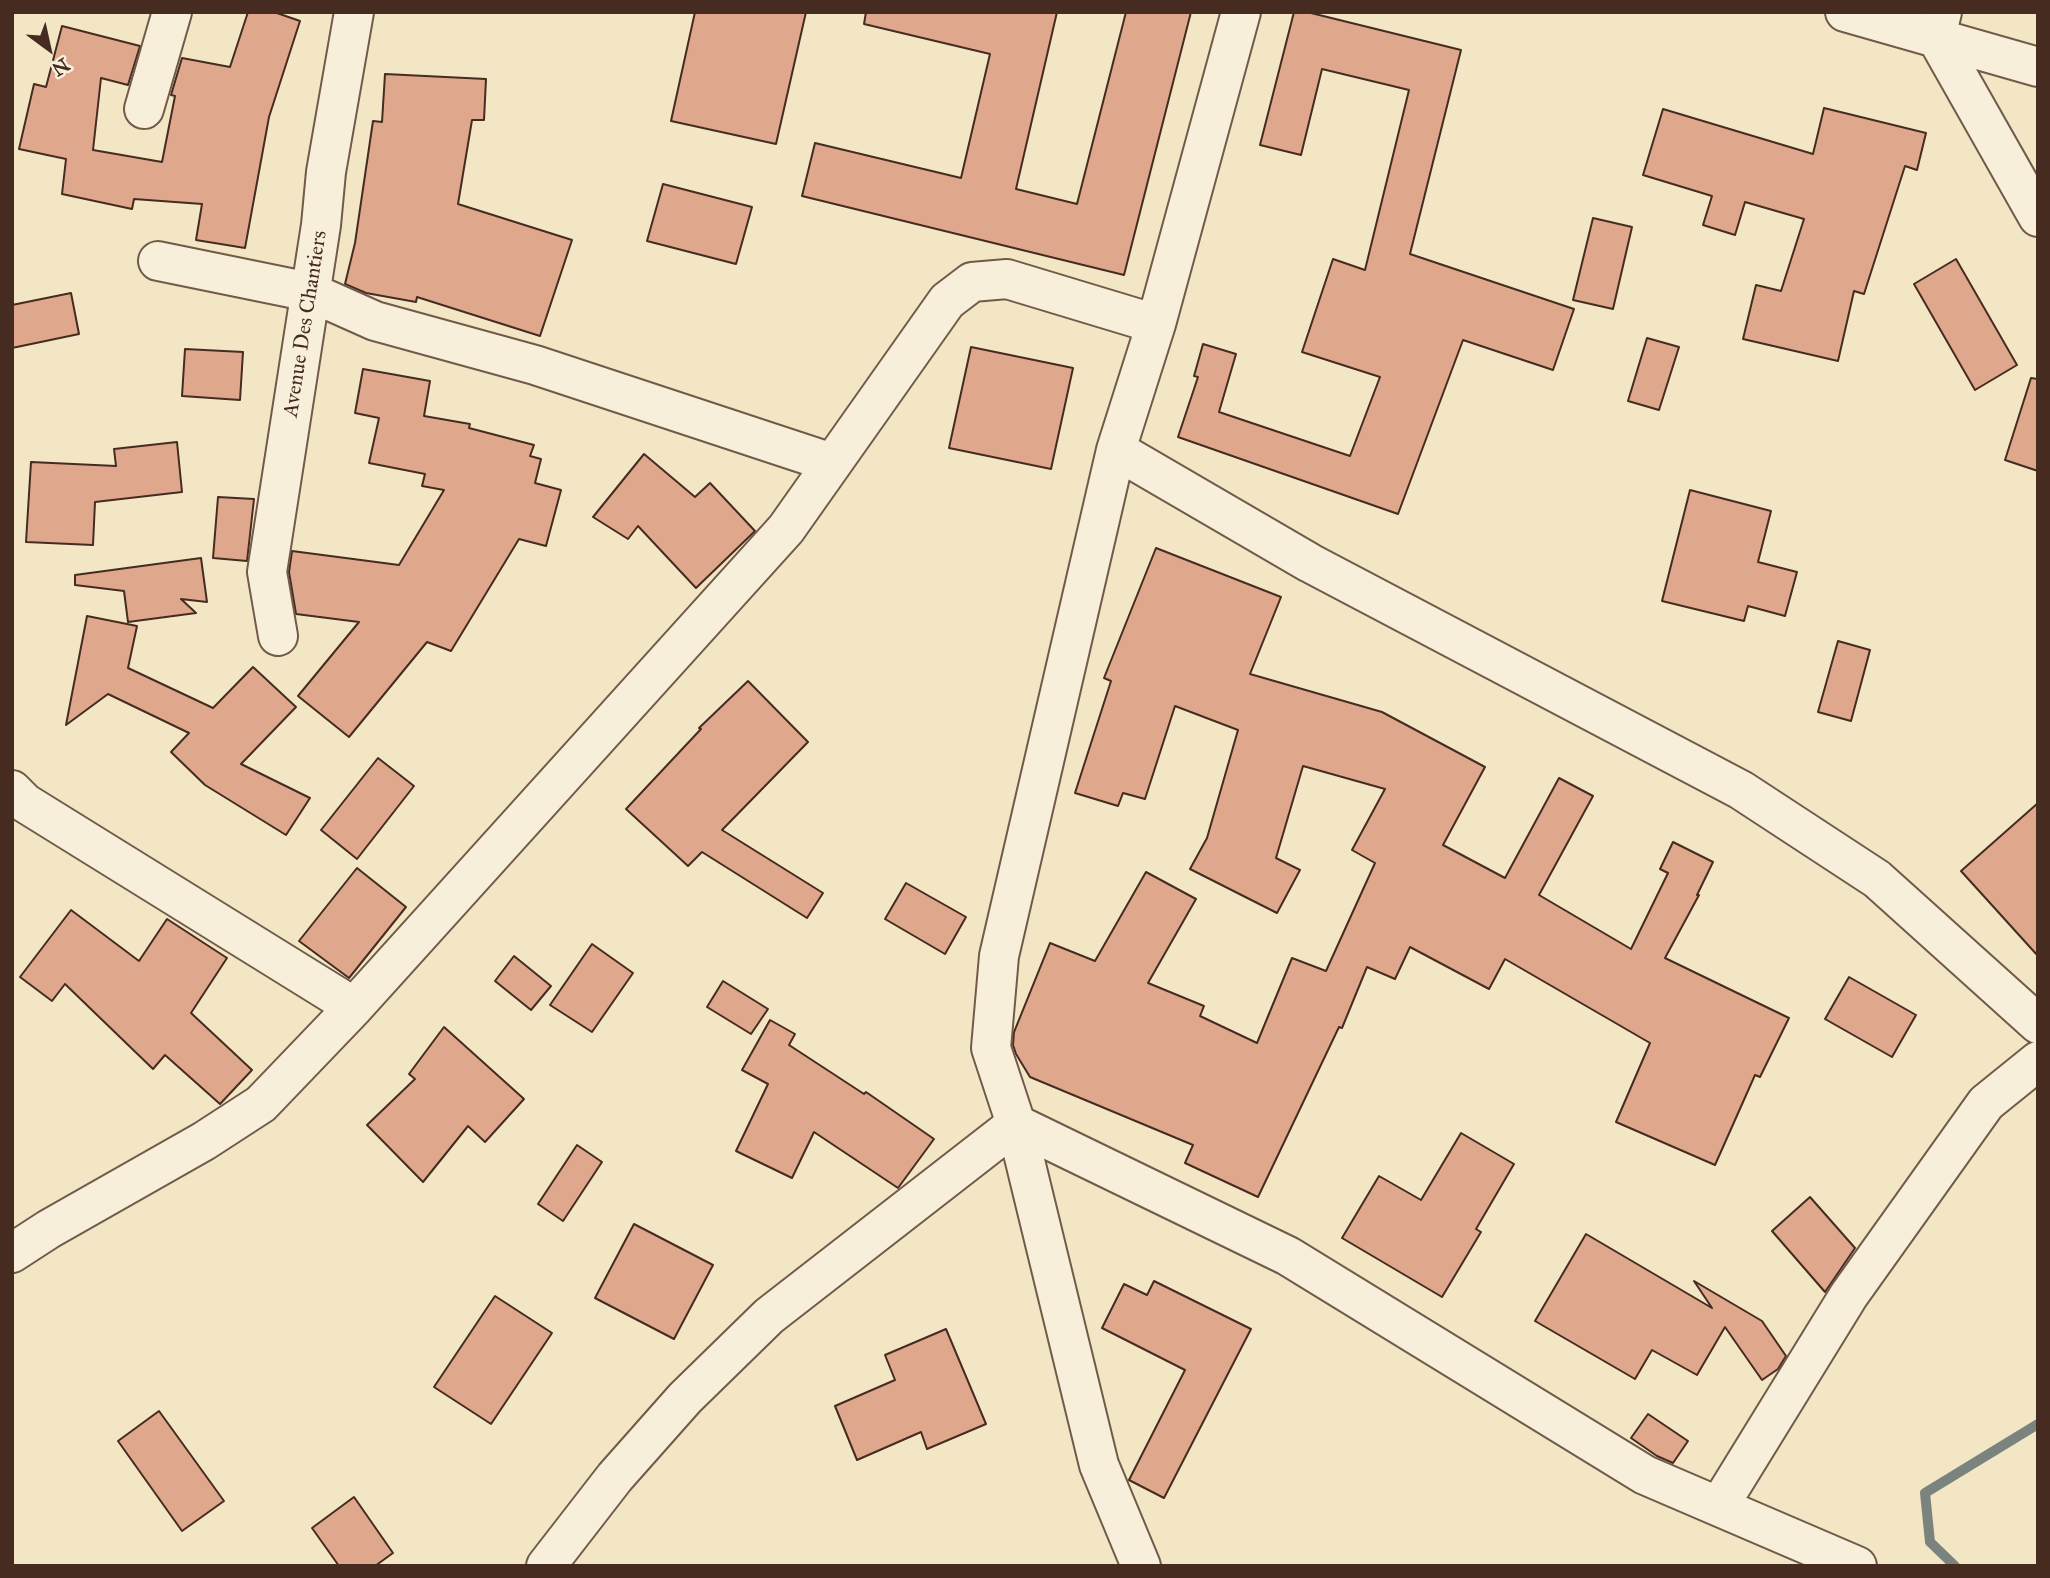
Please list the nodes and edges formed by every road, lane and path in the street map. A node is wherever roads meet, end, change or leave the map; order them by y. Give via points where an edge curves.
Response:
1 (172, 12) edge
2 (354, 12) edge
3 (1241, 12) edge
4 (1845, 12) edge
5 (1939, 24) edge
6 (2038, 66) edge
7 (145, 109) dead end
8 (2038, 217) edge
9 (158, 261) dead end
10 (310, 292) junction
11 (1156, 324) junction
12 (1116, 450) junction
13 (832, 463) junction
14 (278, 636) dead end
15 (12, 790) edge
16 (354, 1007) junction
17 (2038, 1024) edge
18 (2038, 1061) edge
19 (1016, 1124) junction
20 (12, 1253) edge
21 (1719, 1506) junction
22 (546, 1566) edge
23 (1141, 1566) edge
24 (1857, 1566) edge

1 - 7 street
2 - 10 street, Avenue Des Chantiers
3 - 11 street
4 - 5 street
5 - 6 street
5 - 8 street
9 - 10 street
10 - 13 street via 375,321 535,365
10 - 14 street, Avenue Des Chantiers via 267,572
11 - 12 street
11 - 13 street via 1007,279 972,282 947,301
12 - 17 street via 1310,563 1741,790 1877,879
12 - 19 street via 999,956 992,1048
13 - 16 street via 786,529
15 - 16 street via 25,803
16 - 20 street via 261,1104
18 - 21 street via 1986,1103 1969,1125 1849,1295
19 - 21 street via 1288,1256 1645,1475
19 - 22 street via 769,1316 676,1408
19 - 23 street via 1099,1465
21 - 24 street

